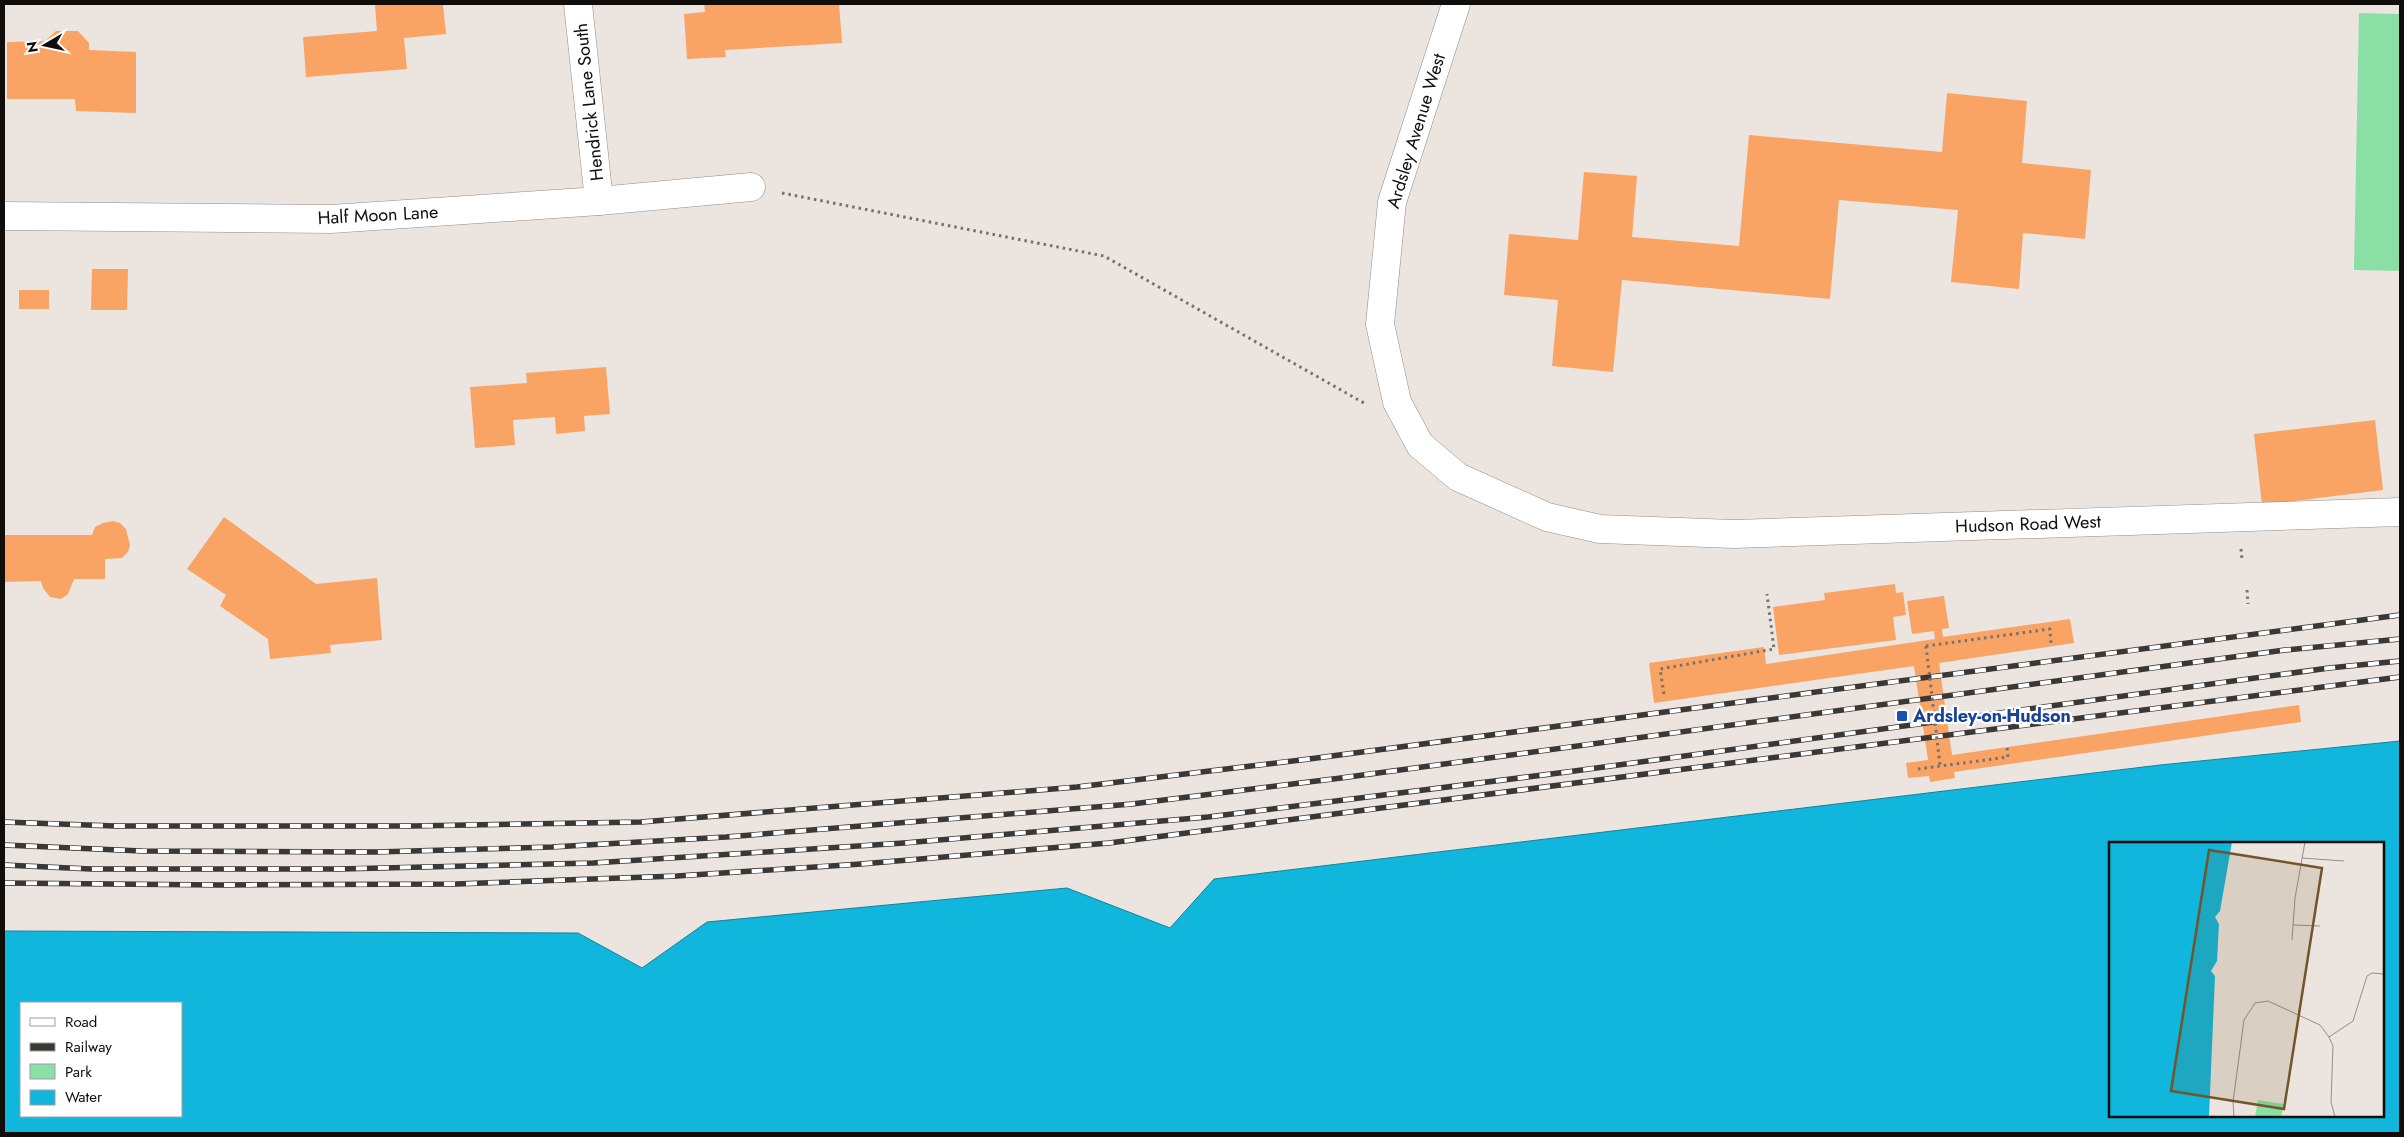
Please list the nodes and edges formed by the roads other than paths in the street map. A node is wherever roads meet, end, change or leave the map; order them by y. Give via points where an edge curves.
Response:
1 (578, 4) edge
2 (1456, 4) edge
3 (751, 187) road end
4 (599, 200) junction
5 (4, 216) edge
6 (2400, 512) edge
7 (1655, 531) joint

1 - 4 street, Hendrick Lane South
2 - 7 street, Ardsley Avenue West via 1392,202 1380,324 1397,402 1420,445 1458,477 1547,517 1600,529
3 - 4 street, Half Moon Lane
4 - 5 street, Half Moon Lane via 331,219
6 - 7 street, Hudson Road West via 1750,534

